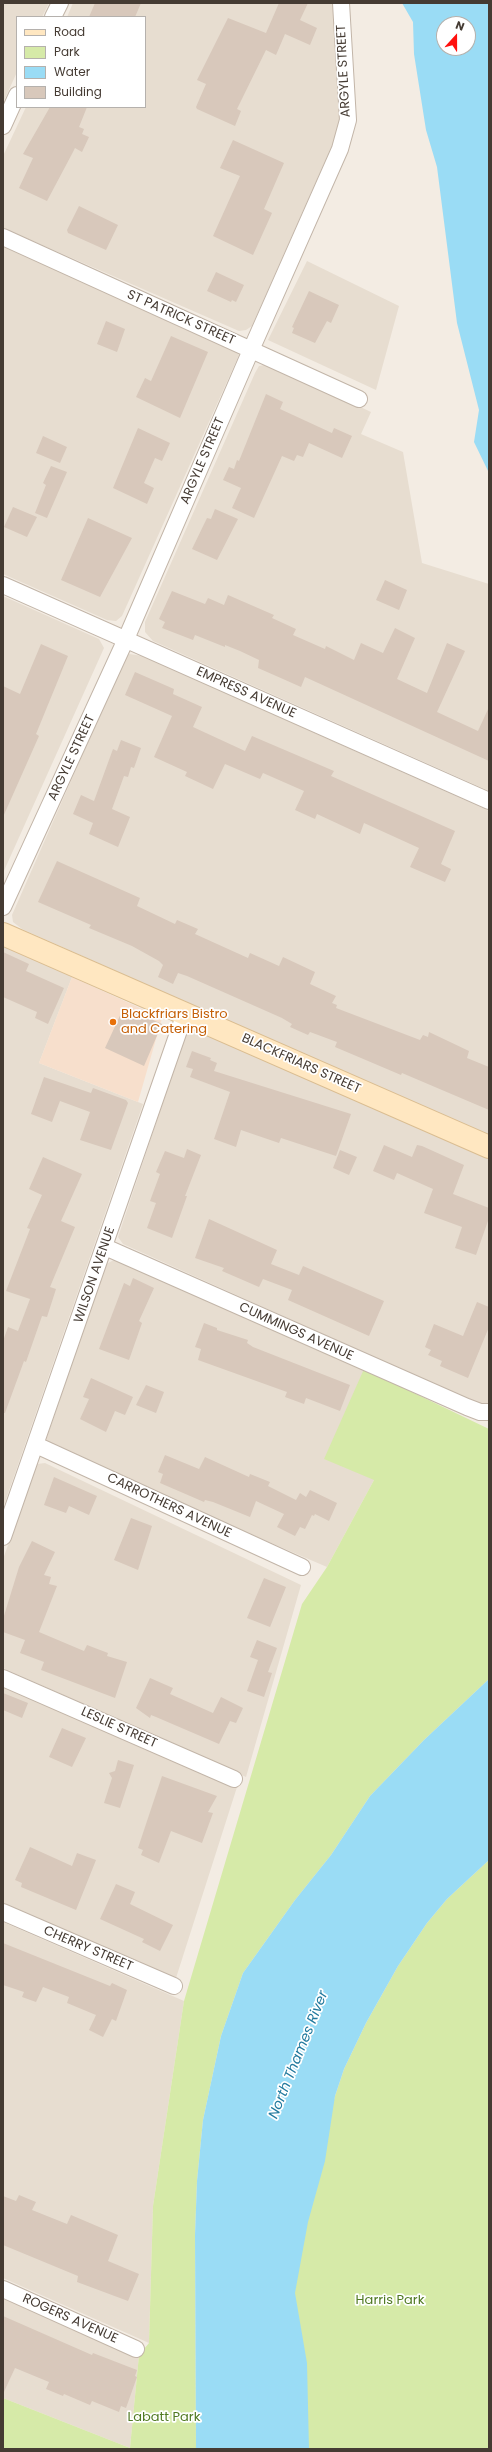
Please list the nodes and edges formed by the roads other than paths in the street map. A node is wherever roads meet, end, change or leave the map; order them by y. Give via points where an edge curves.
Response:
1 (60, 3) edge
2 (341, 3) edge
3 (54, 16) edge
4 (16, 98) edge
5 (3, 126) edge
6 (3, 237) edge
7 (251, 350) junction
8 (359, 399) dead end
9 (3, 585) edge
10 (126, 640) junction
11 (489, 801) edge
12 (3, 907) edge
13 (3, 934) edge
14 (185, 1013) junction
15 (489, 1147) edge
16 (105, 1247) junction
17 (489, 1412) edge
18 (36, 1445) junction
19 (3, 1537) edge
20 (302, 1567) dead end
21 (3, 1678) edge
22 (234, 1779) dead end
23 (3, 1912) edge
24 (174, 1986) dead end
25 (3, 2289) edge
26 (136, 2349) dead end

1 - 3 street
2 - 7 street, ARGYLE STREET via 348,120 340,149
4 - 5 street
6 - 7 street, ST PATRICK STREET
7 - 8 street, ST PATRICK STREET
7 - 10 street, ARGYLE STREET
9 - 10 street, EMPRESS AVENUE
10 - 11 street, EMPRESS AVENUE
10 - 12 street, ARGYLE STREET
13 - 14 street, BLACKFRIARS STREET
14 - 15 street, BLACKFRIARS STREET
14 - 16 street, WILSON AVENUE
16 - 17 street, CUMMINGS AVENUE via 467,1407
16 - 18 street, WILSON AVENUE
18 - 19 street, WILSON AVENUE
18 - 20 street, CARROTHERS AVENUE
21 - 22 street, LESLIE STREET
23 - 24 street, CHERRY STREET
25 - 26 street, ROGERS AVENUE

